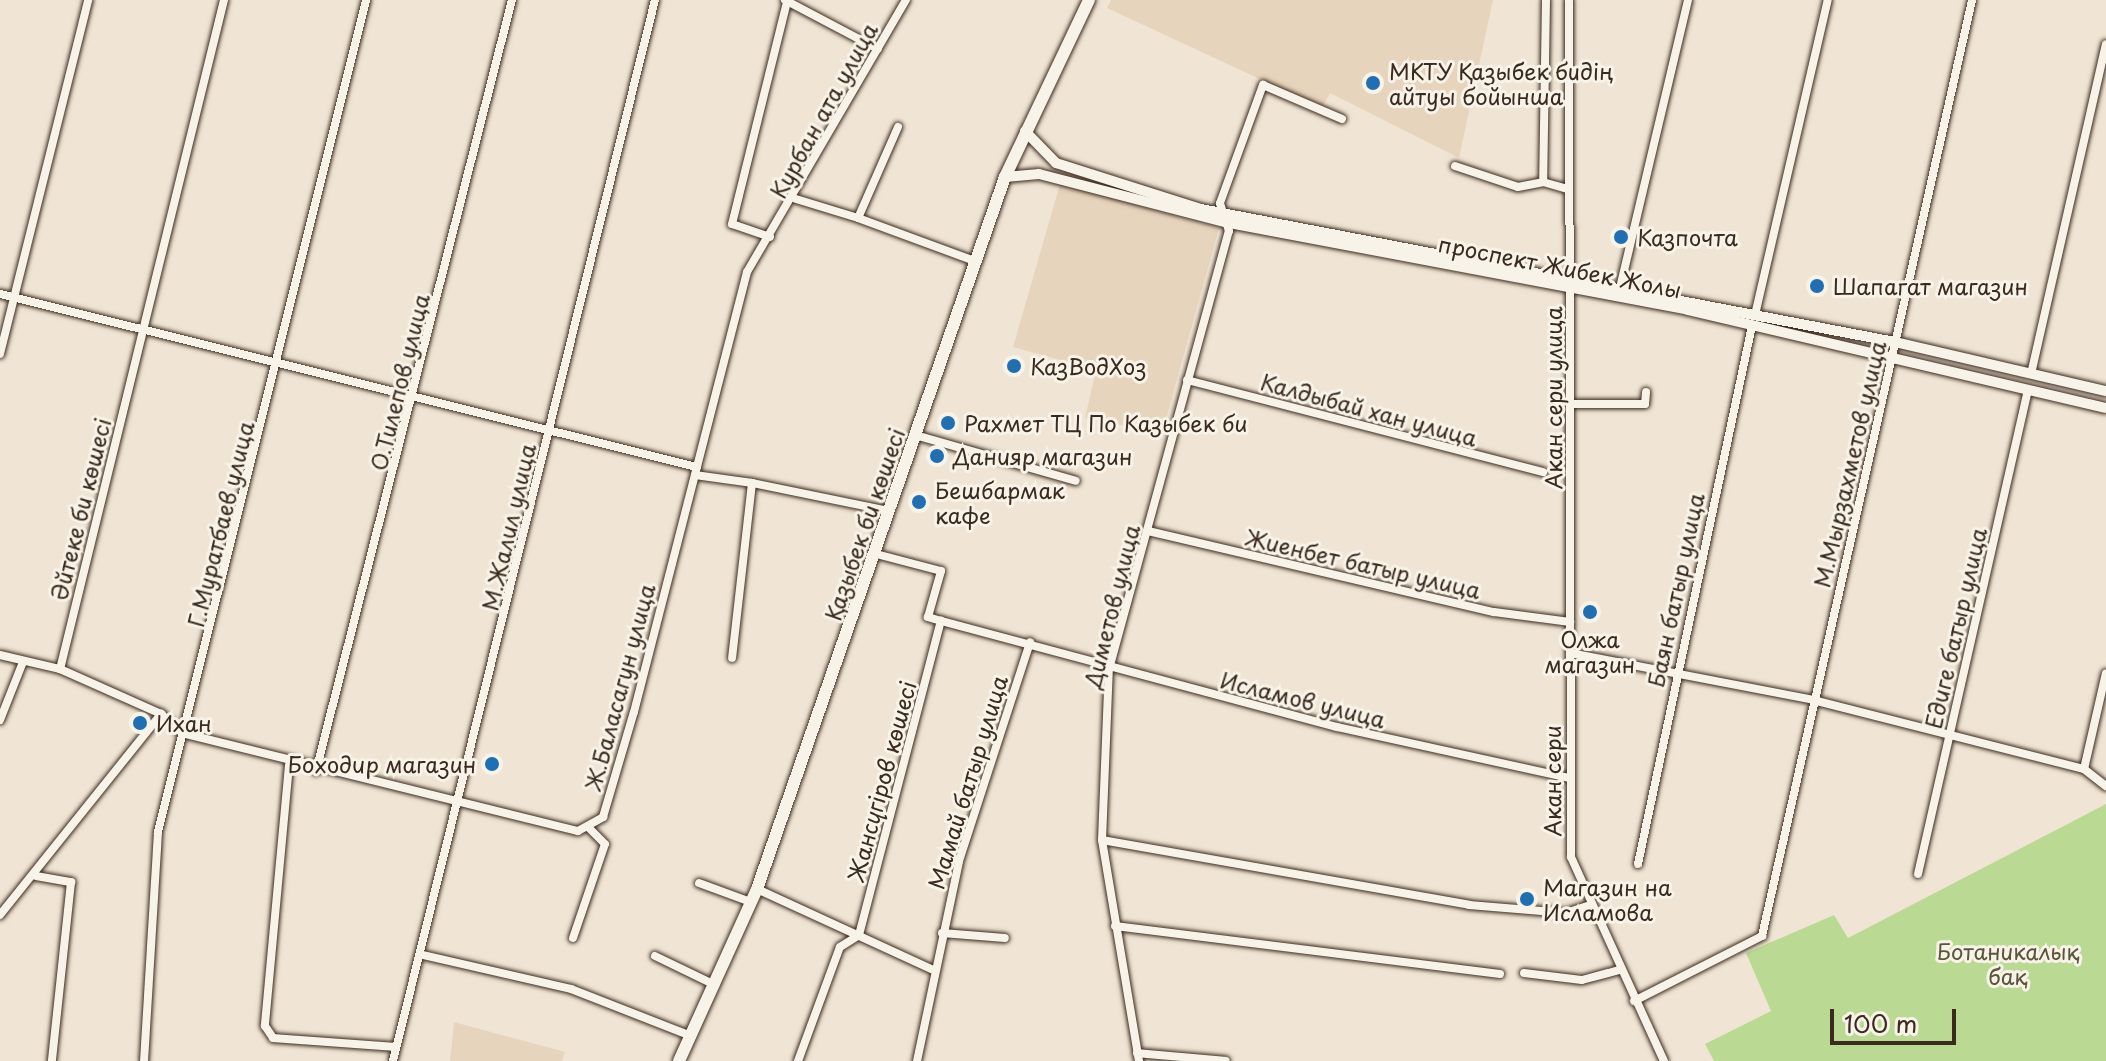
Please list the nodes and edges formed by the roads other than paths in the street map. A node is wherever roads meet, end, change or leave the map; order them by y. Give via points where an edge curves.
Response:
1 (88, 0) edge
2 (224, 0) edge
3 (366, 0) edge
4 (512, 0) edge
5 (655, 0) edge
6 (906, 0) edge
7 (1089, 0) edge
8 (1546, 0) edge
9 (1569, 0) edge
10 (1688, 0) edge
11 (1828, 0) edge
12 (1972, 0) edge
13 (785, 1) edge
14 (2106, 44) edge
15 (878, 49) junction
16 (1342, 119) dead end
17 (898, 127) dead end
18 (1025, 131) junction
19 (1455, 166) dead end
20 (1005, 177) junction
21 (1543, 182) junction
22 (1568, 189) junction
23 (796, 199) junction
24 (858, 218) junction
25 (1230, 219) junction
26 (770, 237) junction
27 (975, 261) junction
28 (1571, 284) junction
29 (1619, 292) junction
30 (0, 294) edge
31 (14, 298) junction
32 (1754, 320) junction
33 (142, 329) junction
34 (1895, 342) junction
35 (0, 354) edge
36 (1891, 358) junction
37 (278, 365) junction
38 (2031, 374) junction
39 (1187, 380) junction
40 (2028, 390) junction
41 (2106, 391) edge
42 (1646, 392) dead end
43 (413, 399) junction
44 (1571, 404) junction
45 (2106, 408) edge
46 (550, 428) junction
47 (915, 435) junction
48 (696, 471) junction
49 (1543, 472) dead end
50 (1076, 481) dead end
51 (752, 483) junction
52 (889, 511) junction
53 (1148, 531) junction
54 (876, 554) junction
55 (941, 621) junction
56 (1570, 622) junction
57 (1030, 642) junction
58 (1570, 653) junction
59 (0, 655) edge
60 (732, 658) dead end
61 (23, 662) junction
62 (60, 669) junction
63 (1109, 669) junction
64 (1675, 672) junction
65 (2106, 673) edge
66 (1813, 700) junction
67 (161, 714) junction
68 (0, 720) edge
69 (182, 733) junction
70 (1949, 737) junction
71 (289, 765) junction
72 (2084, 769) junction
73 (316, 771) junction
74 (1569, 778) junction
75 (2106, 786) edge
76 (460, 807) junction
77 (588, 827) junction
78 (1102, 840) junction
79 (1638, 864) dead end
80 (1918, 874) dead end
81 (36, 876) junction
82 (699, 883) dead end
83 (754, 896) junction
84 (1588, 906) junction
85 (0, 915) edge
86 (1115, 926) junction
87 (942, 933) junction
88 (859, 935) junction
89 (573, 938) dead end
90 (1005, 938) dead end
91 (423, 955) junction
92 (655, 956) dead end
93 (931, 969) junction
94 (1619, 970) junction
95 (1524, 973) dead end
96 (1500, 974) dead end
97 (715, 985) junction
98 (1634, 1001) junction
99 (691, 1036) junction
100 (396, 1047) junction
101 (1138, 1057) edge
102 (52, 1061) edge
103 (144, 1061) edge
104 (393, 1061) edge
105 (679, 1061) edge
106 (798, 1061) edge
107 (917, 1061) edge
108 (1226, 1061) edge
109 (1664, 1061) edge

1 - 31 street
2 - 33 street, Әйтеке би көшесі
3 - 37 street, Г.Муратбаев улица
4 - 43 street, О.Тилепов улица
5 - 46 street, М.Жалил улица
6 - 15 street, Курбан ата улица
7 - 18 main road, Қазыбек би көшесі
8 - 21 street
9 - 22 street, Акан сери улица
10 - 29 street
11 - 32 street, Баян батыр улица
12 - 34 street, М.Мырзахметов улица
13 - 15 street
13 - 26 street via 732,224
14 - 38 street
15 - 23 street, Курбан ата улица
16 - 25 street, Диметов улица via 1263,85 1220,203
17 - 24 street
18 - 20 main road, Қазыбек би көшесі
18 - 25 street, проспект Жибек Жолы via 1056,163
19 - 21 street via 1518,187
20 - 25 street, проспект Жибек Жолы via 1039,174
20 - 27 main road, Қазыбек би көшесі
21 - 22 street
22 - 28 street, Акан сери улица
23 - 24 street
23 - 26 street, Курбан ата улица
24 - 27 street
25 - 28 street, проспект Жибек Жолы
25 - 39 street, Диметов улица
26 - 48 street, Ж.Баласагун улица via 747,272
27 - 47 main road, Қазыбек би көшесі
28 - 29 street, проспект Жибек Жолы
28 - 44 street, Акан сери улица
29 - 32 street, проспект Жибек Жолы
30 - 31 street
31 - 33 street
31 - 35 street
32 - 34 street, проспект Жибек Жолы
32 - 36 street, проспект Жибек Жолы
32 - 64 street, Баян батыр улица
33 - 37 street
33 - 62 street, Әйтеке би көшесі
34 - 36 street, М.Мырзахметов улица
34 - 38 street, проспект Жибек Жолы
36 - 40 street, проспект Жибек Жолы
36 - 66 street, М.Мырзахметов улица
37 - 43 street
37 - 69 street, Г.Муратбаев улица
38 - 41 street, проспект Жибек Жолы
39 - 49 street, Калдыбай хан улица
39 - 53 street, Диметов улица
40 - 45 street, проспект Жибек Жолы
40 - 70 street, Едиге батыр улица
42 - 44 street via 1645,404
43 - 46 street
43 - 73 street, О.Тилепов улица
44 - 56 street, Акан сери улица
46 - 48 street
46 - 76 street, М.Жалил улица
47 - 50 street
47 - 52 main road, Қазыбек би көшесі
48 - 51 street
48 - 77 street, Ж.Баласагун улица via 603,817
51 - 52 street
51 - 60 street
52 - 54 main road, Қазыбек би көшесі
53 - 56 street, Жиенбет батыр улица via 1494,612
53 - 63 street, Диметов улица
54 - 55 street, Жансүгіров көшесі via 941,571 928,617
54 - 83 main road, Қазыбек би көшесі
55 - 57 street, Исламов улица
55 - 88 street, Жансүгіров көшесі
56 - 58 street, Акан сери улица
57 - 63 street, Исламов улица
57 - 87 street, Мамай батыр улица
58 - 64 street
58 - 74 street, Акан сери
59 - 61 street
61 - 62 street
61 - 68 street
62 - 67 street
63 - 74 street, Исламов улица
63 - 78 street, Диметов улица
64 - 66 street
64 - 79 street, Баян батыр улица
65 - 72 street
66 - 70 street
66 - 98 street, М.Мырзахметов улица via 1762,936
67 - 69 street
67 - 81 street
69 - 71 street
69 - 103 street, Г.Муратбаев улица via 158,832
70 - 72 street
70 - 80 street, Едиге батыр улица
71 - 73 street
71 - 100 street via 265,1026 273,1038
72 - 75 street
73 - 76 street
74 - 84 street, Акан сери via 1571,857
76 - 77 street
76 - 91 street, М.Жалил улица
77 - 89 street via 605,844
78 - 84 street via 1469,905 1566,913
78 - 86 street, Диметов улица
81 - 85 street
81 - 102 street via 71,882
82 - 83 street
83 - 88 street
83 - 97 main road, Қазыбек би көшесі
84 - 94 street, Акан сери
86 - 96 street
86 - 101 street, Диметов улица
87 - 90 street
87 - 93 street, Мамай батыр улица
88 - 93 street
88 - 106 street, Жансүгіров көшесі via 840,947
91 - 99 street via 571,989
91 - 100 street, М.Жалил улица
92 - 97 street
93 - 107 street, Мамай батыр улица
94 - 95 street via 1582,980
94 - 98 street, Акан сери
97 - 99 main road, Қазыбек би көшесі
98 - 109 street, Акан сери
99 - 105 main road, Қазыбек би көшесі
100 - 104 street, М.Жалил улица
101 - 108 street

